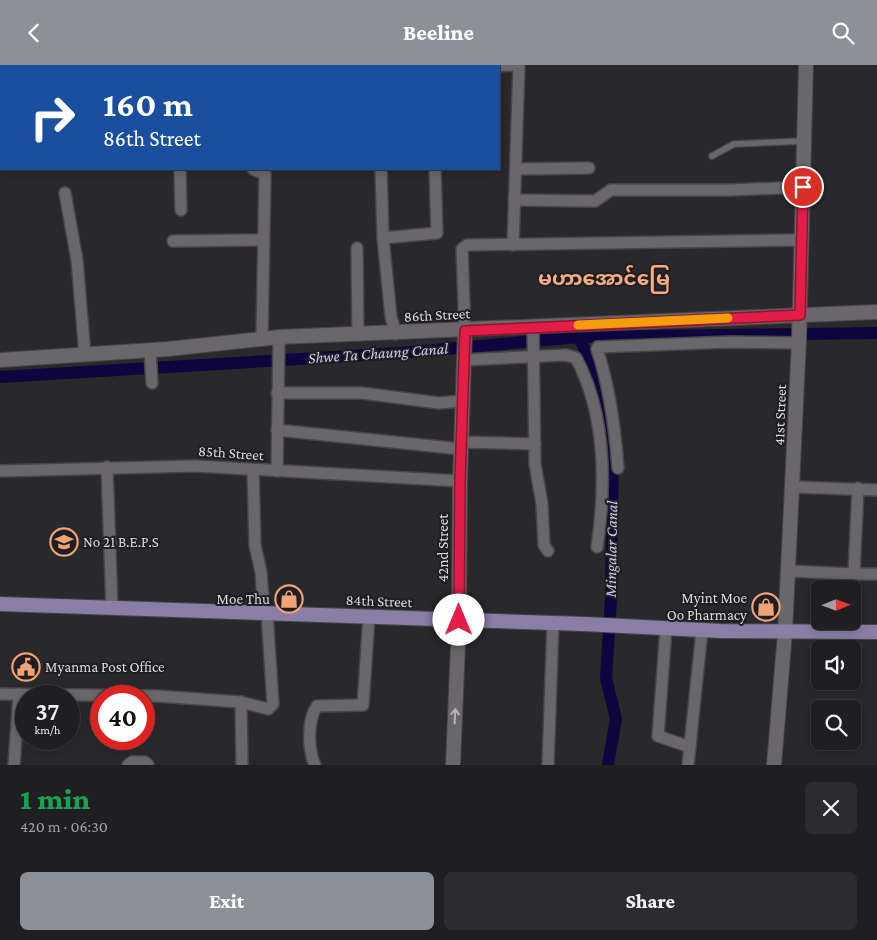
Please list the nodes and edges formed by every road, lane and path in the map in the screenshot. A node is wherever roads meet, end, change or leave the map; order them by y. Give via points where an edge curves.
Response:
1 (514, 65) edge
2 (519, 65) edge
3 (806, 65) edge
4 (500, 66) edge
5 (804, 141) junction
6 (712, 156) dead end
7 (589, 168) dead end
8 (516, 169) junction
9 (180, 170) edge
10 (381, 170) edge
11 (435, 170) edge
12 (266, 171) edge
13 (803, 187) junction
14 (65, 193) dead end
15 (514, 200) junction
16 (181, 210) dead end
17 (383, 238) junction
18 (263, 240) junction
19 (802, 240) junction
20 (173, 241) dead end
21 (513, 245) junction
22 (358, 248) dead end
23 (877, 312) edge
24 (800, 318) junction
25 (533, 332) junction
26 (396, 334) junction
27 (358, 335) junction
28 (464, 335) junction
29 (262, 339) junction
30 (799, 342) junction
31 (278, 344) junction
32 (85, 355) junction
33 (534, 355) junction
34 (151, 356) junction
35 (464, 359) junction
36 (0, 360) edge
37 (152, 379) dead end
38 (278, 393) junction
39 (462, 401) junction
40 (277, 430) junction
41 (535, 444) junction
42 (461, 445) junction
43 (107, 467) junction
44 (618, 468) dead end
45 (253, 470) junction
46 (0, 471) edge
47 (277, 471) junction
48 (460, 481) junction
49 (794, 487) junction
50 (858, 489) junction
51 (877, 490) edge
52 (597, 547) dead end
53 (548, 551) dead end
54 (789, 571) junction
55 (854, 574) junction
56 (877, 574) edge
57 (0, 604) edge
58 (112, 608) junction
59 (265, 613) junction
60 (369, 616) junction
61 (459, 620) junction
62 (553, 623) junction
63 (666, 628) junction
64 (702, 630) junction
65 (785, 632) junction
66 (877, 632) edge
67 (0, 694) edge
68 (15, 694) edge
69 (80, 695) edge
70 (242, 702) junction
71 (690, 747) junction
72 (15, 750) edge
73 (14, 765) edge
74 (128, 765) edge
75 (148, 765) edge
76 (242, 765) edge
77 (316, 765) edge
78 (453, 765) edge
79 (548, 765) edge
80 (688, 765) edge
81 (774, 765) edge

1 - 4 street
2 - 8 street
3 - 5 main road, 41st Street
5 - 6 lane via 734,144
5 - 13 main road, 41st Street
7 - 8 street
8 - 15 street
9 - 16 street
10 - 17 street
11 - 17 street via 437,233
12 - 18 street
13 - 15 street via 611,190 595,201
13 - 19 main road, 41st Street
14 - 32 street via 77,259
15 - 21 street
17 - 26 street via 391,317
18 - 20 street
18 - 29 street
19 - 21 street
19 - 24 main road, 41st Street
21 - 28 street via 467,245 462,249
22 - 27 street
23 - 24 main road, 86th Street
24 - 25 main road, 86th Street
24 - 30 main road, 41st Street
25 - 28 main road, 86th Street
25 - 33 street
26 - 27 main road, 86th Street
26 - 28 main road, 86th Street
27 - 31 main road, 86th Street
28 - 35 main road, 42nd Street
29 - 31 main road, 86th Street
29 - 34 main road, 86th Street
30 - 44 street via 598,347 609,395
30 - 49 main road, 41st Street
31 - 38 street
32 - 34 main road, 86th Street
32 - 36 main road, 86th Street
33 - 35 street
33 - 41 street
33 - 52 street via 573,355 591,388 601,462 601,519
34 - 37 street
35 - 39 main road, 42nd Street
38 - 39 street via 362,393 439,403
38 - 40 street
39 - 42 main road, 42nd Street
40 - 42 street
40 - 47 street
41 - 42 street
41 - 53 street via 544,545
42 - 48 main road, 42nd Street
43 - 45 street, 85th Street via 195,465
43 - 46 street, 85th Street
43 - 58 street
45 - 47 street, 85th Street
45 - 59 street via 255,545
47 - 48 street, 85th Street
48 - 61 main road, 42nd Street
49 - 50 street
49 - 54 main road, 41st Street
50 - 51 street
50 - 55 street
54 - 55 street
54 - 65 main road, 41st Street
55 - 56 street
57 - 58 main road, 84th Street
58 - 59 main road, 84th Street
59 - 60 main road, 84th Street
59 - 70 street via 273,704 268,709
60 - 61 main road, 84th Street
60 - 77 street via 363,705 317,706 310,735
61 - 62 main road, 84th Street
78 -> 61 main road, 42nd Street
62 - 63 main road, 84th Street
62 - 79 street
63 - 64 main road, 84th Street
63 - 71 street via 658,736
64 - 65 main road, 84th Street
64 - 71 street
65 - 66 main road, 84th Street
65 - 81 main road, 41st Street
67 - 68 street
69 - 70 street
70 - 76 street
71 - 80 street
72 - 73 street
74 - 75 street via 144,762

